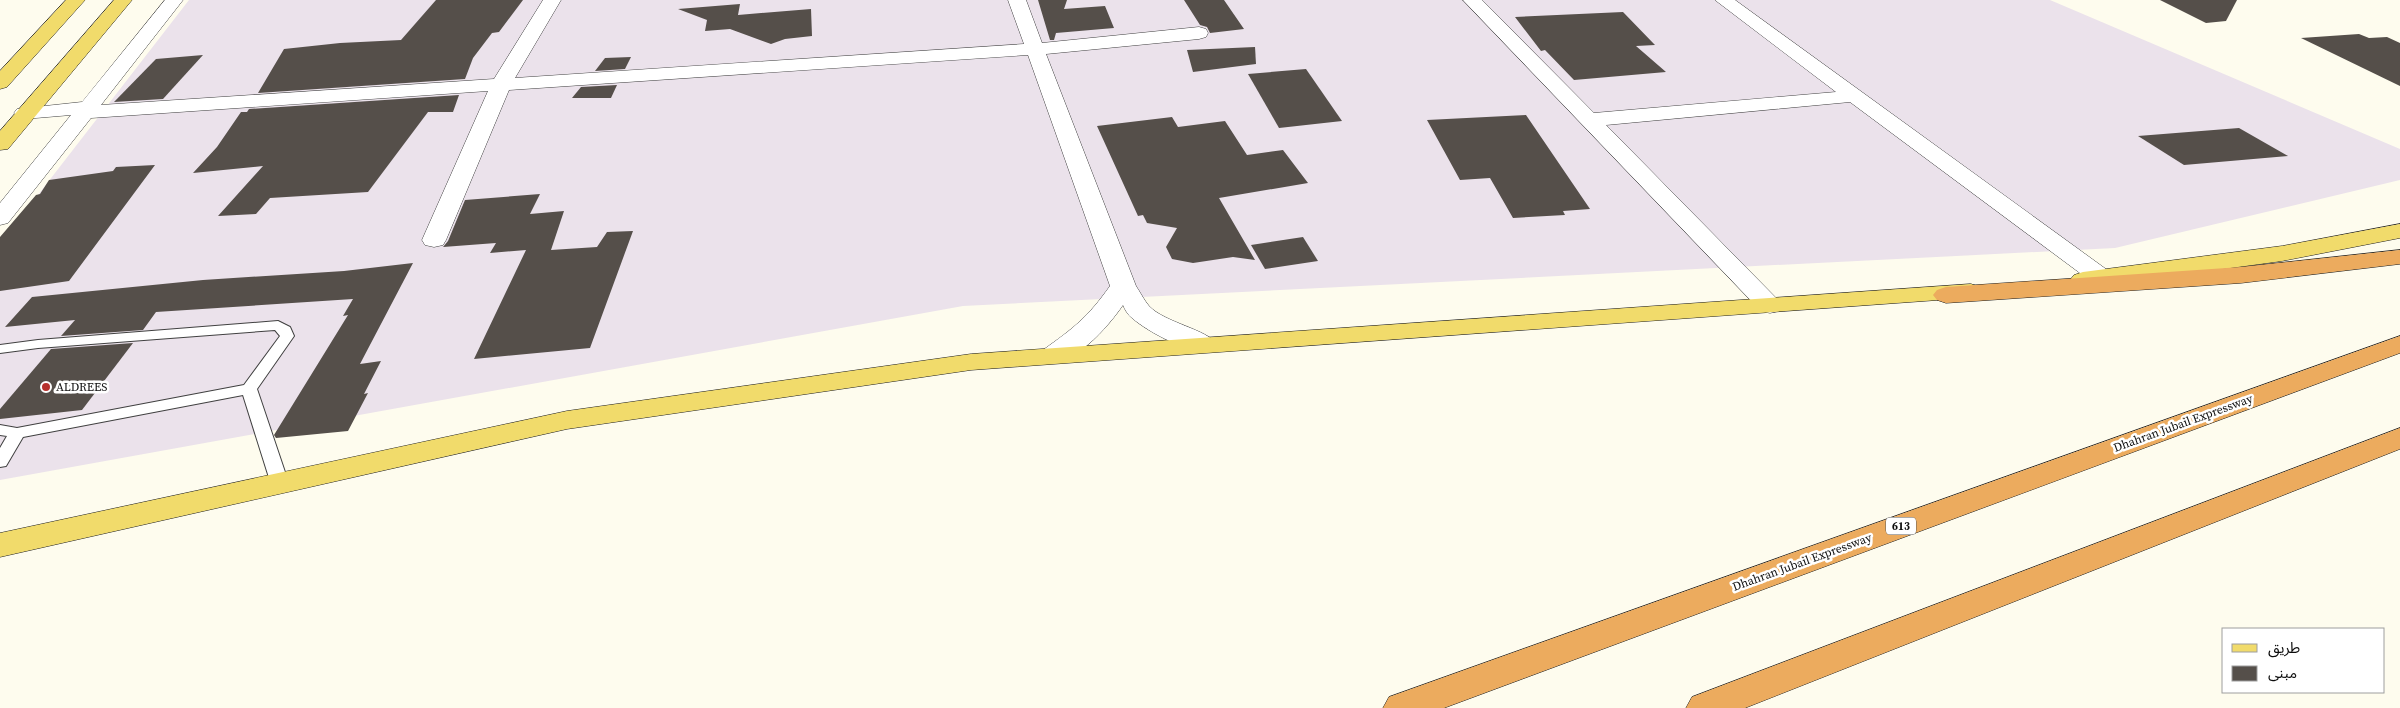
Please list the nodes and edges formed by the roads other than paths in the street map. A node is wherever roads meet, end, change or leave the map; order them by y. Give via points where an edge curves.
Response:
1 (76, 0) edge
2 (123, 0) edge
3 (174, 0) edge
4 (552, 0) edge
5 (1017, 0) edge
6 (1472, 0) edge
7 (1724, 0) edge
8 (1199, 33) dead end
9 (1035, 49) junction
10 (0, 83) edge
11 (501, 84) junction
12 (1854, 96) junction
13 (85, 110) junction
14 (24, 113) junction
15 (1589, 120) junction
16 (0, 144) edge
17 (0, 218) edge
18 (2400, 231) edge
19 (434, 240) dead end
20 (2400, 257) edge
21 (2101, 278) junction
22 (1123, 286) junction
23 (1946, 295) junction
24 (1770, 305) junction
25 (2400, 344) edge
26 (1204, 345) junction
27 (0, 349) edge
28 (1054, 356) junction
29 (249, 389) junction
30 (0, 430) edge
31 (17, 433) junction
32 (2400, 438) edge
33 (0, 462) edge
34 (280, 484) junction
35 (0, 545) edge
36 (1402, 708) edge
37 (1705, 708) edge

1 - 10 main road
2 - 14 main road
3 - 13 street
4 - 11 street
5 - 9 street
6 - 15 street
7 - 12 street
8 - 9 street
9 - 11 street
9 - 22 street
11 - 13 street
11 - 19 street
12 - 15 street
12 - 21 street
13 - 14 street
13 - 17 street
14 - 16 main road
15 - 24 street
18 - 21 main road via 2235,262
20 - 23 highway via 2241,274
21 - 23 main road
22 - 26 street via 1140,312 1167,330
22 - 28 street via 1088,331
23 - 24 main road
24 - 26 main road
25 - 36 highway, Dhahran Jubail Expressway / 613
26 - 28 main road
27 - 29 lane via 278,325 287,336
28 - 34 main road via 971,362 567,420
29 - 31 lane
29 - 34 lane
30 - 31 lane
31 - 33 lane
32 - 37 highway
34 - 35 main road

